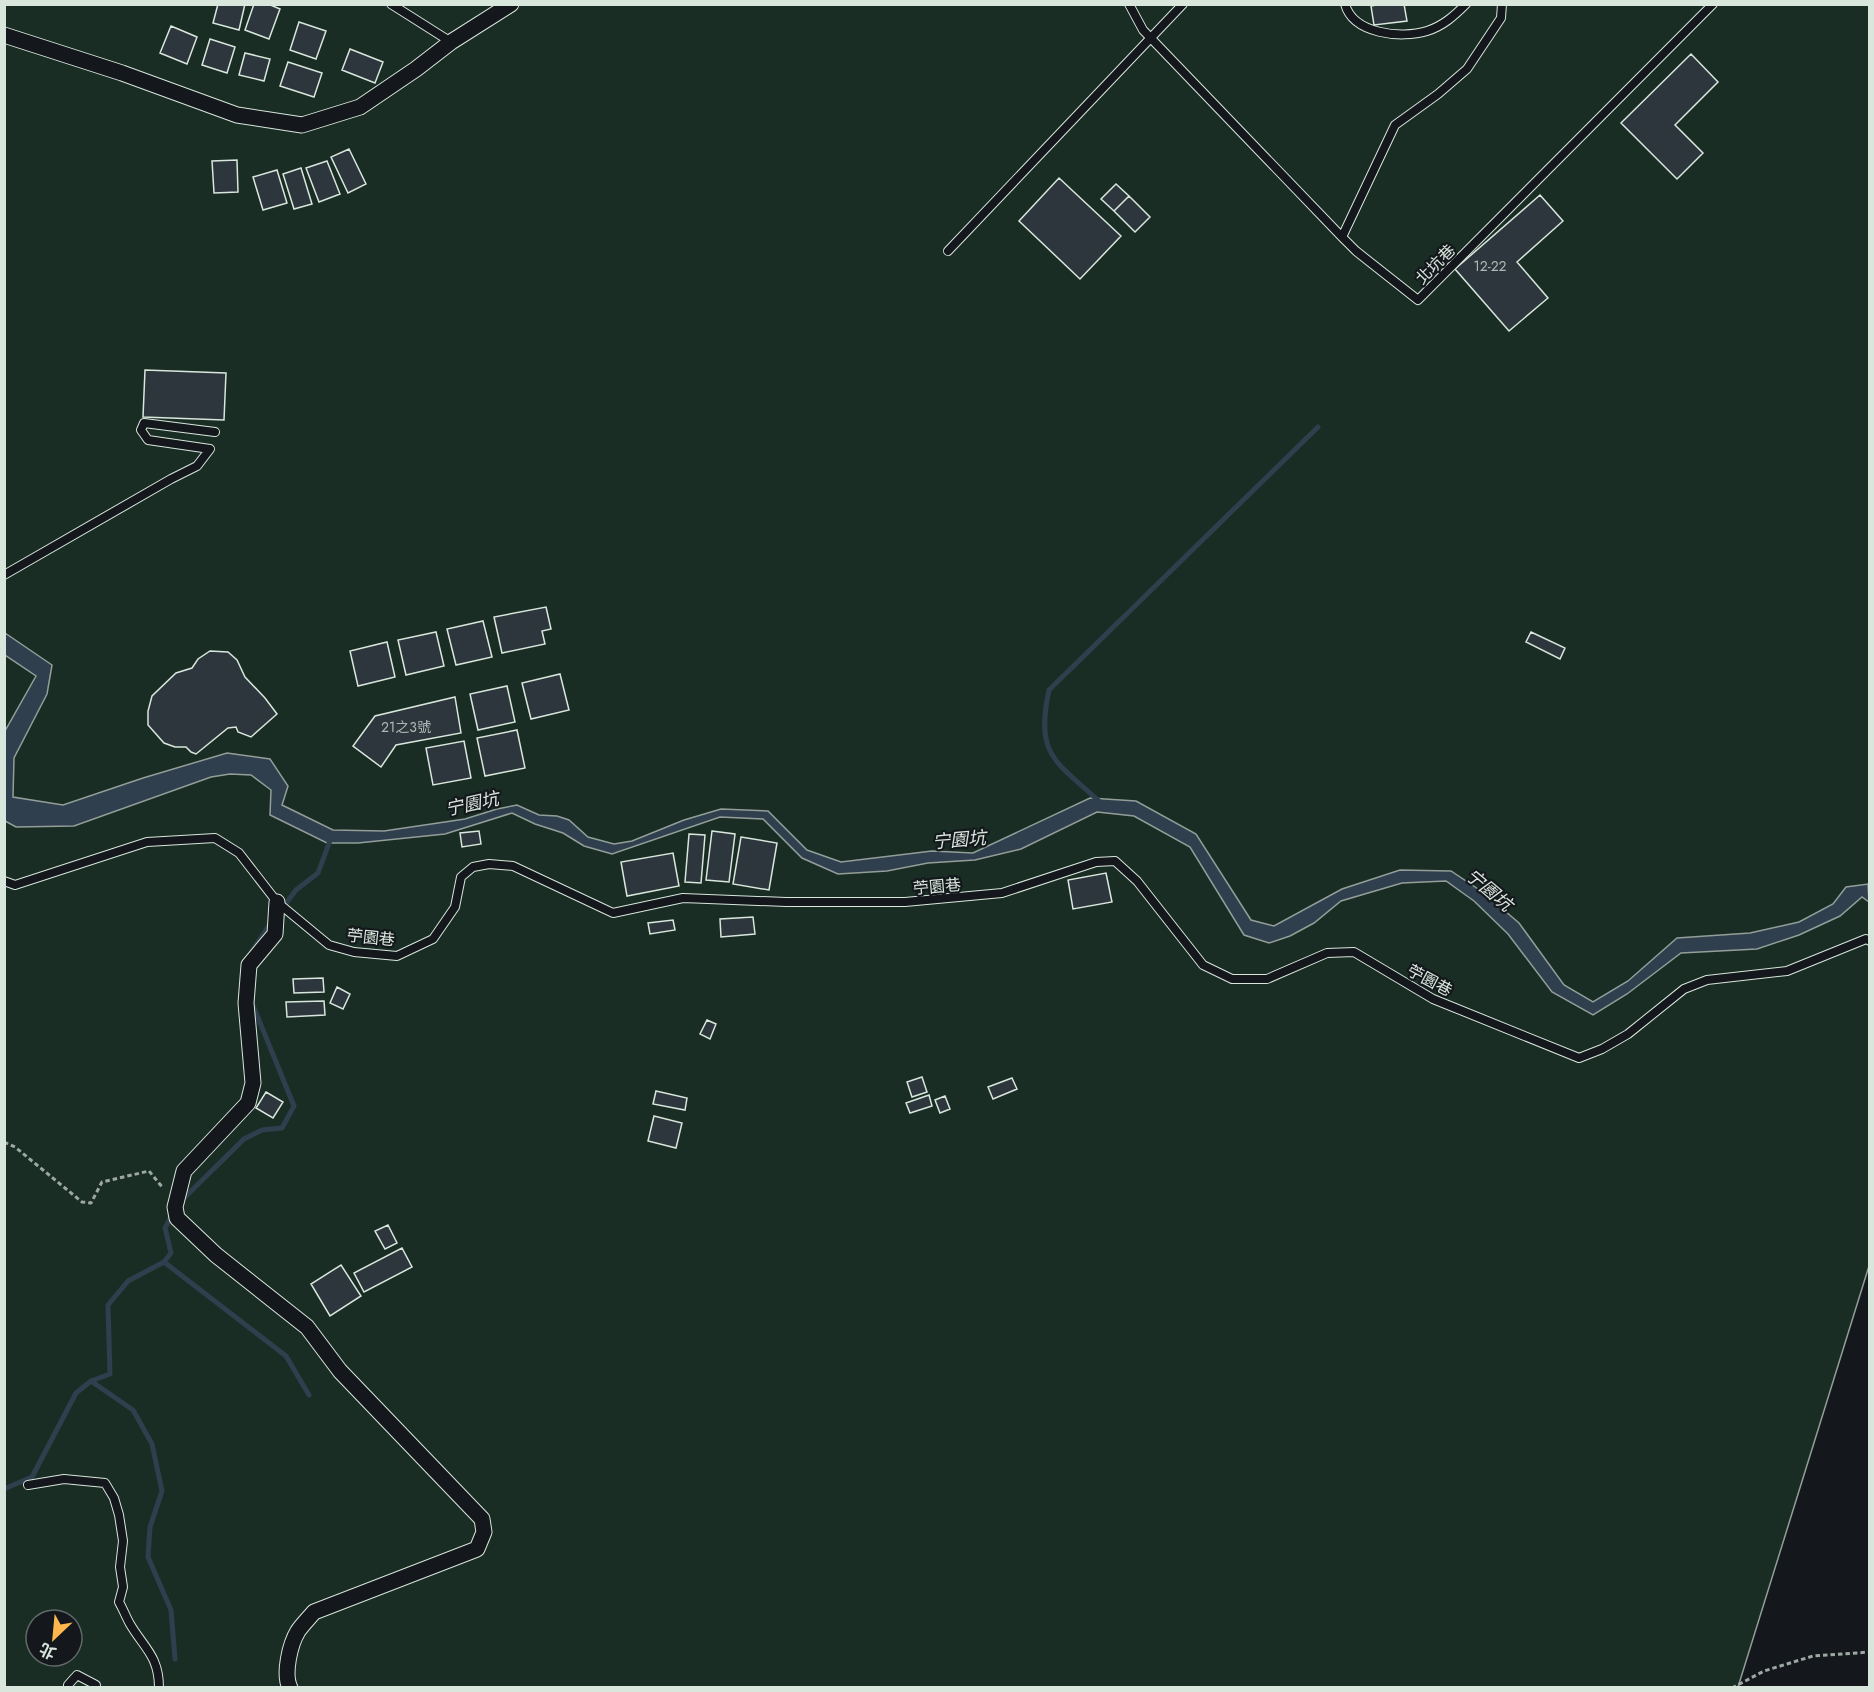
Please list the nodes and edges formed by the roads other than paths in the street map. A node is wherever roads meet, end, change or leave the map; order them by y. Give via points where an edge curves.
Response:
1 (391, 4) edge
2 (511, 4) edge
3 (1129, 4) edge
4 (1183, 4) edge
5 (1345, 4) edge
6 (1466, 4) edge
7 (1502, 4) edge
8 (1713, 4) edge
9 (4, 35) edge
10 (1151, 39) junction
11 (451, 42) junction
12 (1342, 237) junction
13 (948, 250) dead end
14 (215, 432) dead end
15 (4, 575) edge
16 (4, 881) edge
17 (277, 902) junction
18 (1869, 941) edge
19 (28, 1485) dead end
20 (68, 1688) edge
21 (96, 1688) edge
22 (159, 1688) edge
23 (290, 1688) edge

1 - 11 lane
2 - 11 street
3 - 10 lane, 北坑巷
4 - 10 lane
5 - 6 lane via 1358,25 1398,34 1426,32 1448,21
7 - 12 lane via 1501,18 1467,69 1395,125
8 - 12 lane, 北坑巷 via 1418,300
9 - 11 street via 237,115 302,124 360,107
10 - 12 lane, 北坑巷
10 - 13 lane
14 - 15 lane via 144,423 141,430 148,440 210,449 197,466
16 - 17 lane, 苧園巷 via 15,885 147,842 215,838 239,853
17 - 18 lane, 苧園巷 via 329,945 397,956 433,939 455,907 461,877 473,867 489,864 513,866 613,913 682,898 905,902 1002,893 1095,862 1115,861 1137,881 1203,965 1232,979 1266,979 1327,953 1354,952 1432,999 1579,1058 1628,1034 1684,989 1707,980 1787,971
17 - 23 street via 275,933 249,965 246,1003 254,1083 248,1103 184,1171 175,1207 177,1218 216,1255 308,1327 340,1371 482,1520 484,1532 477,1549 314,1612 293,1642 286,1681
19 - 22 lane via 64,1479 105,1483 114,1498 123,1541 123,1587 119,1602 152,1653
20 - 21 lane via 77,1675

